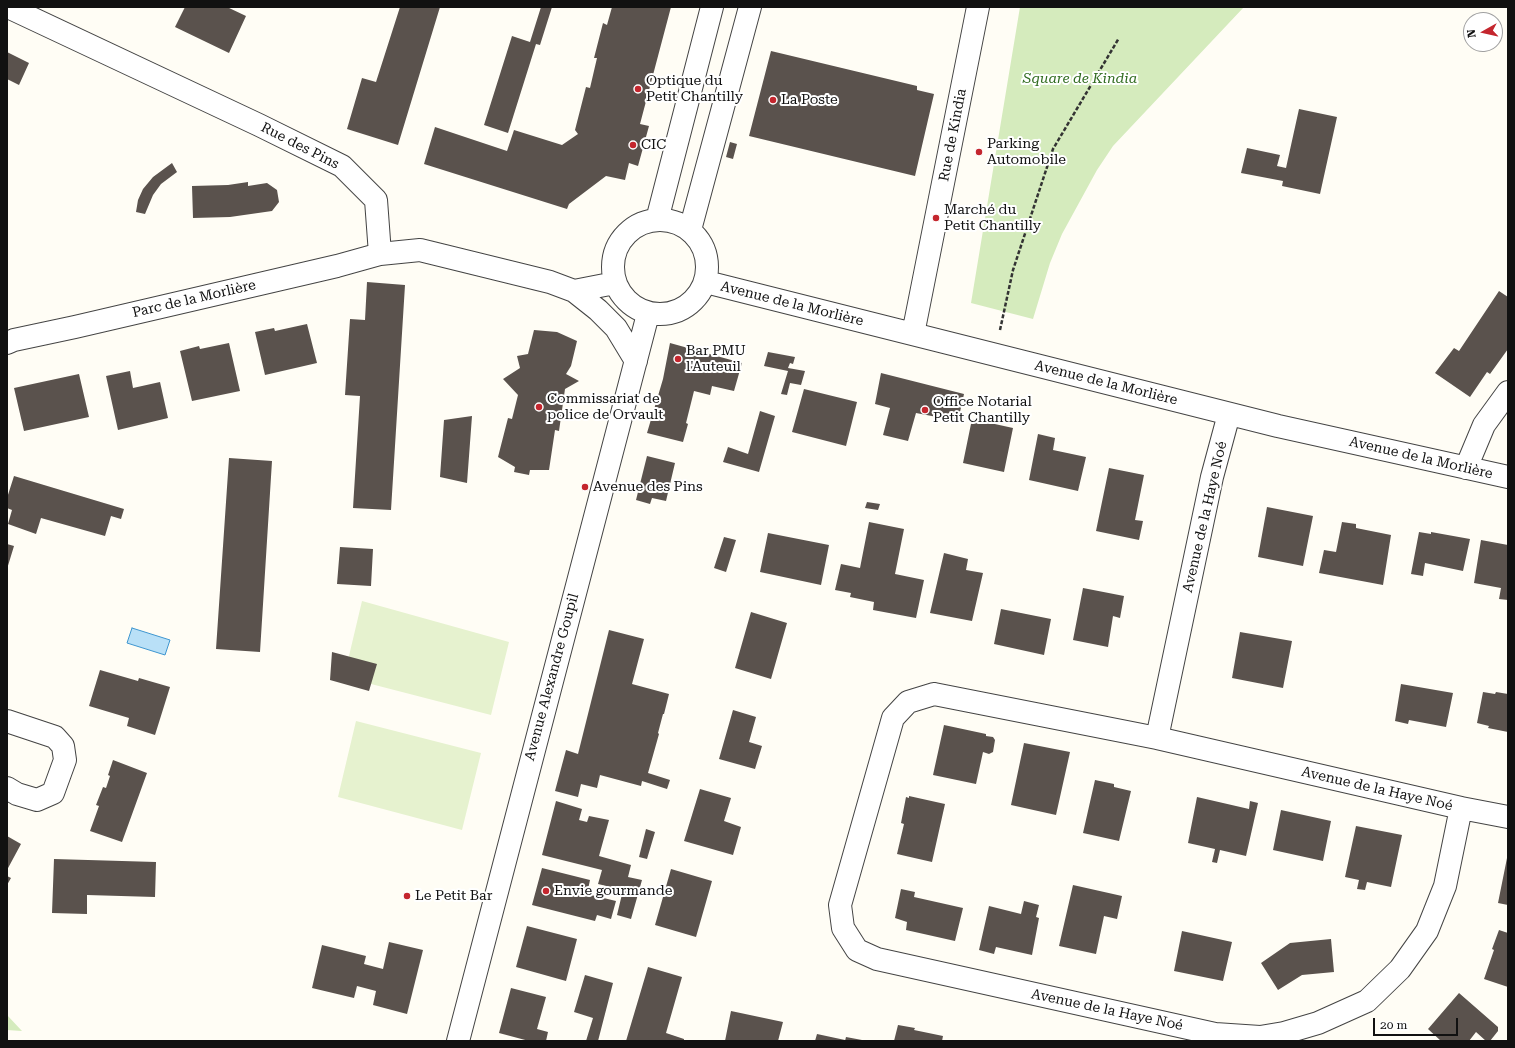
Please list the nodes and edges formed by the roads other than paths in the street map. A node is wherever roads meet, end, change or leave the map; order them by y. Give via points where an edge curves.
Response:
1 (8, 7) edge
2 (712, 7) edge
3 (750, 7) edge
4 (978, 7) edge
5 (657, 220) junction
6 (690, 230) junction
7 (380, 254) junction
8 (706, 282) junction
9 (615, 283) junction
10 (574, 291) junction
11 (648, 314) junction
12 (913, 334) junction
13 (7, 343) edge
14 (636, 361) junction
15 (1508, 392) edge
16 (1229, 414) junction
17 (1466, 468) junction
18 (1508, 477) edge
19 (7, 721) edge
20 (1157, 738) junction
21 (7, 788) edge
22 (1460, 808) junction
23 (1508, 816) edge
24 (458, 1041) edge

1 - 7 street, Rue des Pins via 342,166 376,200
2 - 5 street
3 - 6 street
4 - 12 street, Rue de Kindia
5 - 6 street via 669,220
5 - 9 street via 643,223 631,230 621,241 612,268
6 - 8 street via 700,241 706,254
7 - 10 street via 420,250 550,282
7 - 13 street, Parc de la Morlière
8 - 11 street via 700,295 677,313 662,316
8 - 12 street, Avenue de la Morlière
9 - 10 street
9 - 11 street via 634,307
10 - 14 street via 616,328
11 - 14 street, Avenue Alexandre Goupil
12 - 16 street, Avenue de la Morlière
14 - 24 street, Avenue Alexandre Goupil
15 - 17 street via 1484,425
16 - 17 street, Avenue de la Morlière
16 - 20 street, Avenue de la Haye Noé via 1212,477
17 - 18 street, Avenue de la Morlière
19 - 21 street via 55,737 63,746 65,760 53,793 37,800
20 - 22 street, Avenue de la Haye Noé
20 - 22 street, Avenue de la Haye Noé via 934,694 908,702 894,718 840,905 843,928 857,950 877,959 1215,1034 1260,1037 1284,1033 1318,1024 1366,1001 1400,969 1428,931 1445,886
22 - 23 street

